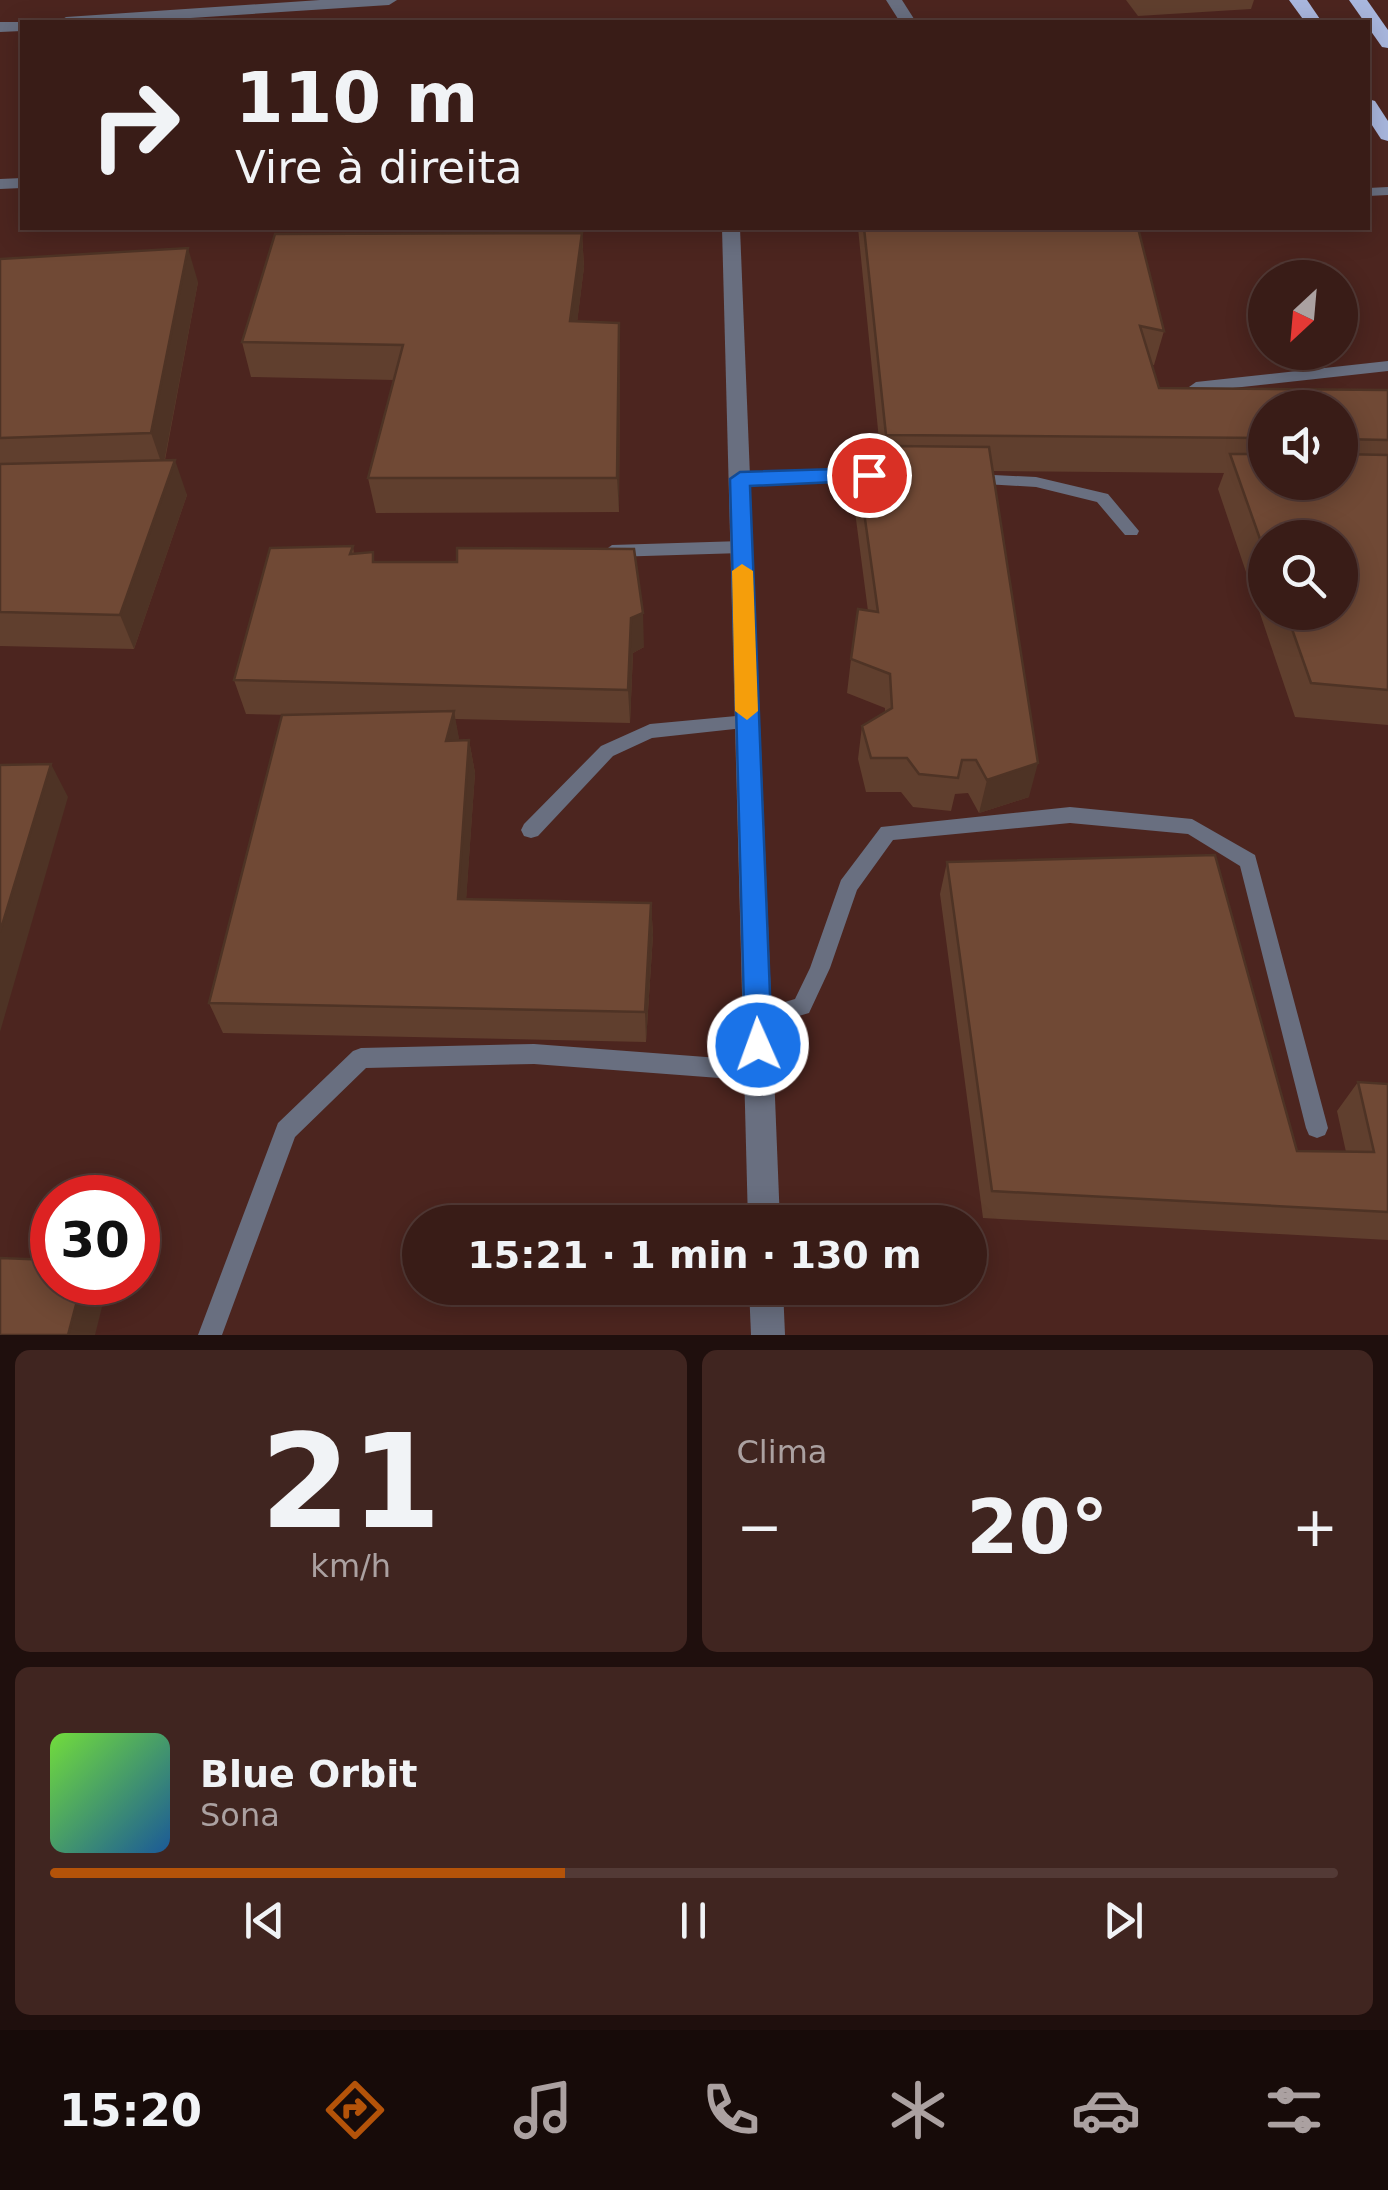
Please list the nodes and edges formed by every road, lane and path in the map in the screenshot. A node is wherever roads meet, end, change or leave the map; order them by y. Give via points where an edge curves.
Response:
1 (389, 0) edge
2 (1358, 0) edge
3 (258, 10) edge
4 (98, 20) edge
5 (1388, 44) edge
6 (1370, 109) edge
7 (1388, 136) edge
8 (732, 230) edge
9 (1388, 366) edge
10 (1196, 387) edge
11 (888, 476) edge
12 (740, 479) junction
13 (962, 479) edge
14 (1131, 531) dead end
15 (742, 547) junction
16 (585, 552) edge
17 (747, 722) junction
18 (531, 830) dead end
19 (758, 1019) junction
20 (759, 1072) junction
21 (1317, 1128) dead end
22 (763, 1205) edge
23 (767, 1305) edge
24 (210, 1335) edge
25 (768, 1335) edge

1 - 3 street
2 - 5 highway
3 - 4 street
6 - 7 highway
8 - 12 street
9 - 10 lane
11 - 12 lane
12 - 15 street
13 - 14 lane via 1036,482 1102,498
15 - 16 lane
15 - 17 street
17 - 18 lane via 650,731 607,751
17 - 19 street
19 - 20 street
19 - 21 lane via 802,1006 848,886 888,833 1070,815 1192,826 1248,861
20 - 22 street
20 - 24 lane via 534,1054 360,1058 286,1130
23 - 25 street

